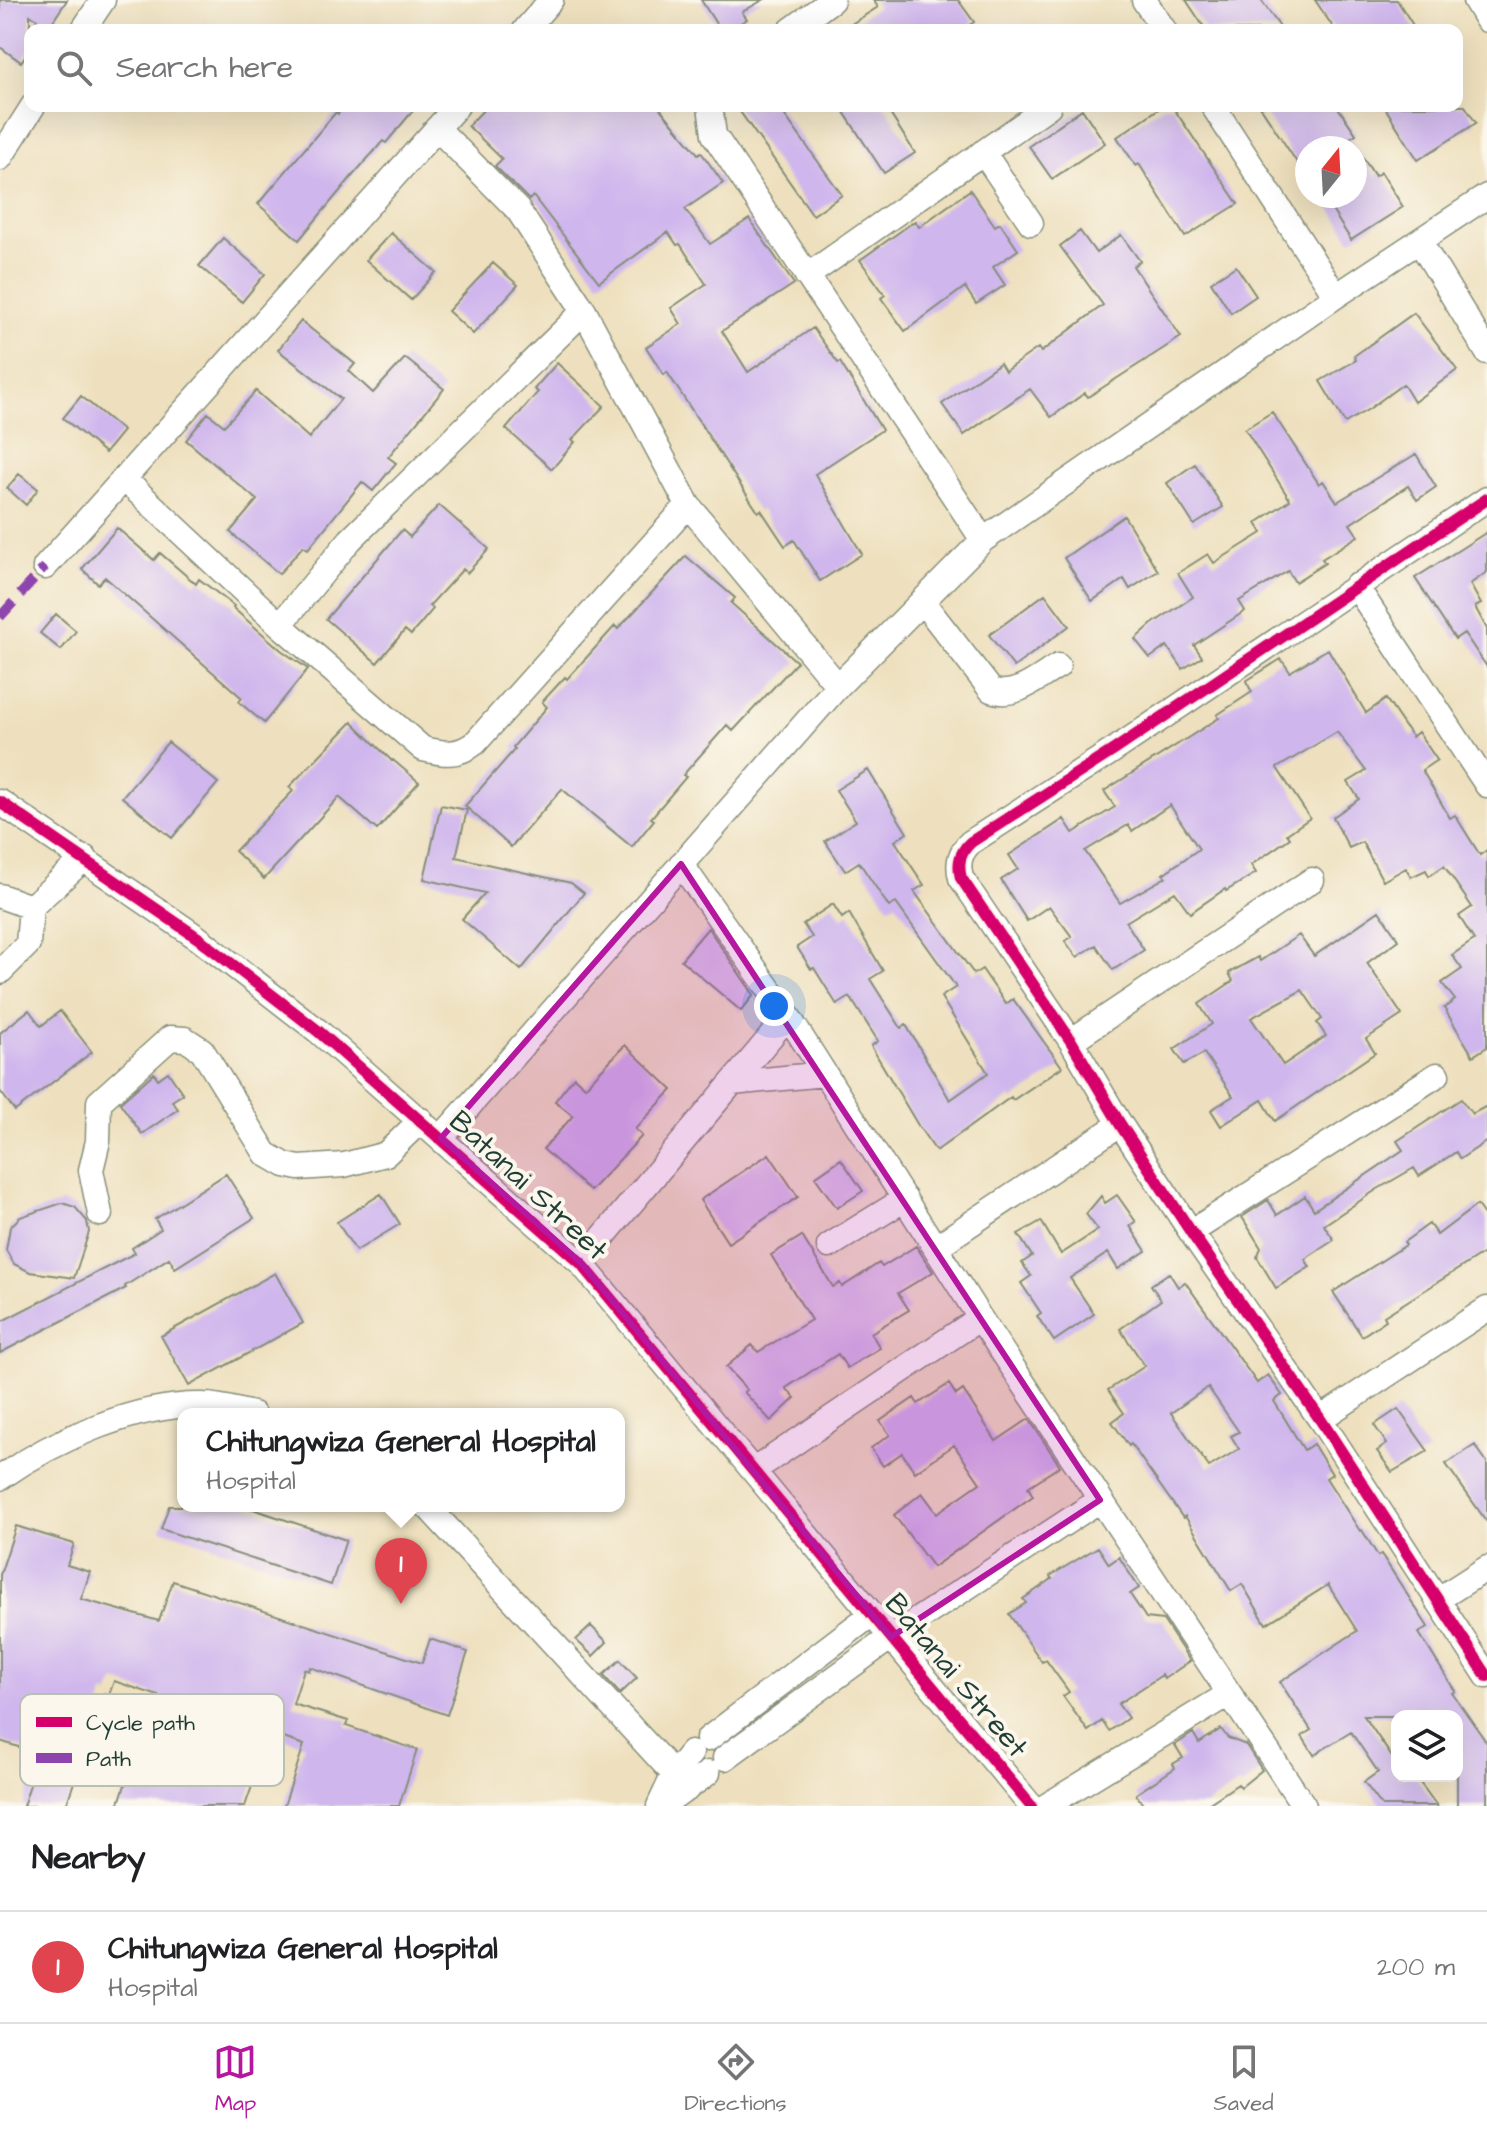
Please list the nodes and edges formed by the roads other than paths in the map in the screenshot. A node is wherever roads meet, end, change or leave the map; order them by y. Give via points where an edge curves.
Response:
1 (103, 0) edge
2 (551, 0) edge
3 (832, 0) edge
4 (1144, 0) edge
5 (1475, 0) edge
6 (1487, 20) edge
7 (87, 24) edge
8 (530, 24) edge
9 (799, 24) edge
10 (1158, 24) edge
11 (29, 112) edge
12 (452, 112) edge
13 (711, 112) edge
14 (1040, 112) edge
15 (1217, 112) edge
16 (437, 128) junction
17 (983, 152) junction
18 (0, 158) edge
19 (1487, 196) edge
20 (1031, 223) dead end
21 (1420, 242) junction
22 (807, 276) junction
23 (1336, 296) junction
24 (584, 311) junction
25 (1487, 352) edge
26 (124, 479) junction
27 (1487, 499) edge
28 (688, 505) junction
29 (983, 540) junction
30 (45, 567) dead end
31 (1356, 586) junction
32 (922, 601) junction
33 (280, 625) junction
34 (1058, 666) dead end
35 (838, 686) junction
36 (1487, 785) edge
37 (0, 802) edge
38 (85, 858) junction
39 (681, 864) junction
40 (1312, 880) dead end
41 (0, 896) edge
42 (31, 907) junction
43 (0, 972) edge
44 (788, 1016) junction
45 (1071, 1041) junction
46 (825, 1074) junction
47 (1437, 1075) dead end
48 (732, 1083) junction
49 (421, 1120) junction
50 (1120, 1124) junction
51 (441, 1138) junction
52 (905, 1199) junction
53 (100, 1214) dead end
54 (1191, 1232) junction
55 (829, 1246) dead end
56 (936, 1247) junction
57 (581, 1263) junction
58 (1487, 1309) edge
59 (980, 1318) junction
60 (221, 1408) edge
61 (1320, 1419) junction
62 (754, 1470) junction
63 (0, 1478) edge
64 (1100, 1500) junction
65 (432, 1512) edge
66 (1487, 1568) edge
67 (1437, 1600) junction
68 (872, 1614) junction
69 (891, 1637) junction
70 (1487, 1676) edge
71 (1229, 1694) junction
72 (680, 1782) junction
73 (660, 1806) edge
74 (1031, 1806) edge
75 (1046, 1806) edge
76 (1304, 1806) edge

1 - 7 street
2 - 8 street
3 - 9 street
4 - 10 street
5 - 6 street
11 - 18 street
12 - 16 street
13 - 22 street via 714,135
14 - 17 street
15 - 23 street
16 - 24 street via 518,210
16 - 26 street
17 - 20 street
17 - 22 street
19 - 21 street
21 - 23 street
21 - 25 street
22 - 29 street
23 - 29 street
24 - 28 street
24 - 33 street via 350,540
26 - 30 street
26 - 33 street
27 - 31 street
28 - 33 street via 475,743 455,754 423,749
28 - 35 street
29 - 32 street
31 - 36 street
31 - 45 street via 966,846 959,860 961,878
32 - 34 street via 991,690 1015,691
32 - 35 street
35 - 39 street
37 - 38 street, Batanai Street
38 - 42 street
38 - 49 street, Batanai Street via 318,1031
39 - 44 street
39 - 51 street
40 - 45 street
41 - 42 street
42 - 43 street via 28,944
44 - 46 street
44 - 48 street
45 - 50 street
46 - 48 street
46 - 52 street
47 - 54 street
48 - 57 street
49 - 51 street, Batanai Street
49 - 53 street via 386,1154 344,1165 285,1165 266,1154 202,1050 185,1039 170,1038 99,1102 91,1170
50 - 54 street
50 - 56 street
51 - 57 street, Batanai Street
52 - 55 street
52 - 56 street
54 - 61 street
56 - 59 street
57 - 62 street, Batanai Street
58 - 61 street
59 - 62 street
59 - 64 street
60 - 63 street via 157,1409 103,1425
61 - 67 street
62 - 68 street, Batanai Street
64 - 69 street
64 - 71 street
65 - 72 street
66 - 67 street
67 - 70 street
68 - 69 street, Batanai Street
68 - 72 street via 700,1746
69 - 72 street via 717,1766
69 - 74 street, Batanai Street
71 - 75 street
71 - 76 street
72 - 73 street

